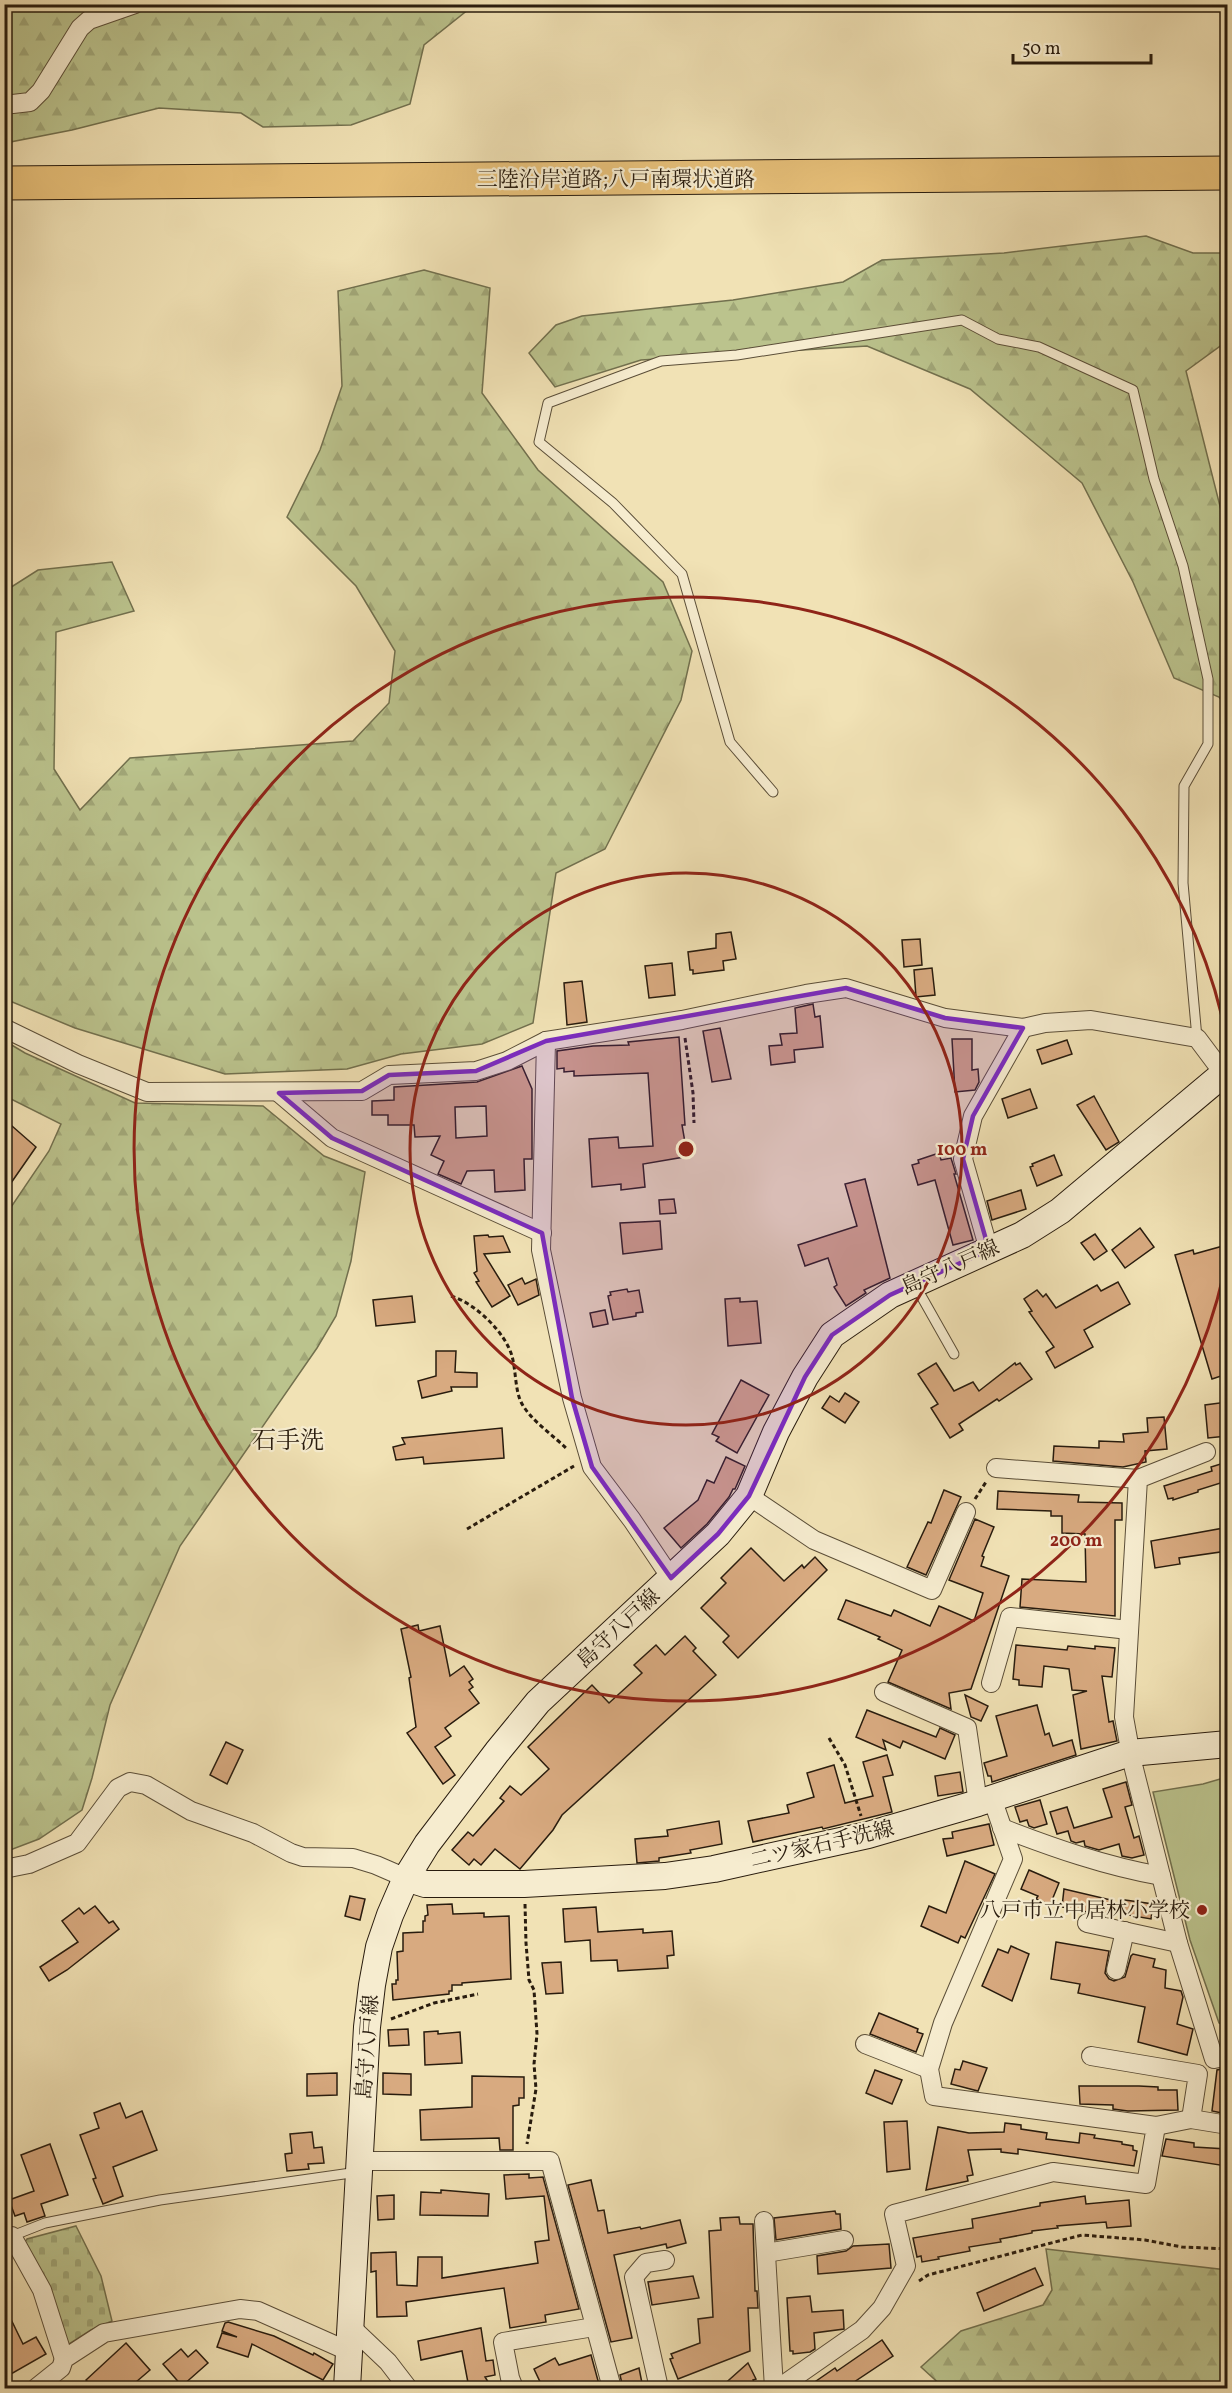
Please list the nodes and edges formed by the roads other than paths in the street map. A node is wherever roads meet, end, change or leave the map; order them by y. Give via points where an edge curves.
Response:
1 (135, 4) edge
2 (4, 105) edge
3 (1227, 173) edge
4 (4, 183) edge
5 (773, 792) dead end
6 (1023, 1028) junction
7 (4, 1029) edge
8 (1197, 1038) junction
9 (546, 1041) junction
10 (1226, 1072) edge
11 (279, 1093) junction
12 (542, 1233) junction
13 (989, 1250) junction
14 (914, 1283) junction
15 (954, 1354) dead end
16 (1206, 1452) dead end
17 (996, 1468) road end
18 (1138, 1479) junction
19 (748, 1496) junction
20 (966, 1512) road end
21 (671, 1578) junction
22 (1129, 1630) junction
23 (991, 1683) dead end
24 (884, 1692) dead end
25 (1227, 1744) edge
26 (1130, 1753) junction
27 (985, 1801) junction
28 (1002, 1828) junction
29 (4, 1869) edge
30 (1161, 1876) junction
31 (406, 1878) junction
32 (1087, 1923) dead end
33 (1125, 1931) junction
34 (1178, 1943) junction
35 (1116, 1970) dead end
36 (866, 2044) dead end
37 (1091, 2056) dead end
38 (1227, 2056) edge
39 (929, 2069) junction
40 (1191, 2119) junction
41 (1155, 2126) junction
42 (1227, 2126) edge
43 (359, 2166) junction
44 (764, 2221) dead end
45 (8, 2238) edge
46 (844, 2240) dead end
47 (766, 2253) junction
48 (665, 2260) dead end
49 (349, 2325) junction
50 (594, 2326) junction
51 (348, 2351) junction
52 (64, 2359) junction
53 (36, 2388) edge
54 (347, 2388) edge
55 (408, 2388) edge
56 (514, 2388) edge
57 (612, 2388) edge
58 (659, 2388) edge
59 (774, 2388) edge
60 (779, 2388) edge

1 - 2 street via 89,20 30,102
3 - 4 highway, 三陸沿岸道路;八戸南環状道路
5 - 8 lane via 730,742 681,574 613,503 540,442 548,403 661,361 737,355 962,320 998,339 1039,347 1133,390 1154,479 1183,566 1208,679 1208,744 1184,786 1183,883
6 - 8 street via 1091,1020
6 - 9 street via 945,1018 846,988
6 - 13 street via 973,1116 963,1159
7 - 11 street via 147,1092
8 - 10 street
9 - 11 street via 507,1061 476,1071 389,1076 362,1091
9 - 12 street
10 - 13 main road, 島守八戸線 via 1060,1211
11 - 12 street via 332,1138
12 - 21 street via 541,1250 586,1461
13 - 14 main road, 島守八戸線
14 - 15 lane
14 - 19 main road, 島守八戸線 via 890,1294 832,1335 776,1432
16 - 18 street
17 - 18 street
18 - 22 street
19 - 20 street via 814,1540 932,1590
19 - 21 main road, 島守八戸線 via 718,1534
21 - 31 main road, 島守八戸線 via 538,1702 427,1844
22 - 23 street via 1010,1617
22 - 26 street via 1124,1718
24 - 27 street via 967,1728
25 - 26 main road, 二ツ家石手洗線
26 - 27 main road, 二ツ家石手洗線
26 - 30 street
27 - 28 street
27 - 31 main road, 二ツ家石手洗線 via 867,1835 665,1876 524,1884 425,1884
28 - 30 street via 1070,1854
28 - 39 street via 1013,1860 943,2023
29 - 31 street via 29,1864 77,1843 118,1788 130,1782 146,1785 191,1811 252,1833 291,1853 303,1857 352,1858
30 - 34 street
31 - 43 main road, 島守八戸線 via 379,1947 372,1985
32 - 33 street
33 - 34 street
33 - 35 street
34 - 38 street via 1214,2059
36 - 39 street
37 - 40 street via 1198,2074
39 - 41 street via 934,2096
40 - 41 street
40 - 42 street
41 - 60 street via 1146,2184 1053,2172 894,2214 906,2266 887,2300 862,2330
43 - 45 lane via 45,2223
43 - 49 main road, 島守八戸線
43 - 50 street via 550,2161
44 - 47 street
45 - 52 street via 42,2290
46 - 47 street
47 - 59 street
48 - 58 street via 646,2263 634,2277
49 - 51 main road, 島守八戸線
49 - 55 street via 388,2362
50 - 56 street via 503,2342
50 - 57 street
51 - 52 street via 258,2311 240,2309 104,2332
51 - 54 main road, 島守八戸線
52 - 53 street via 62,2368

